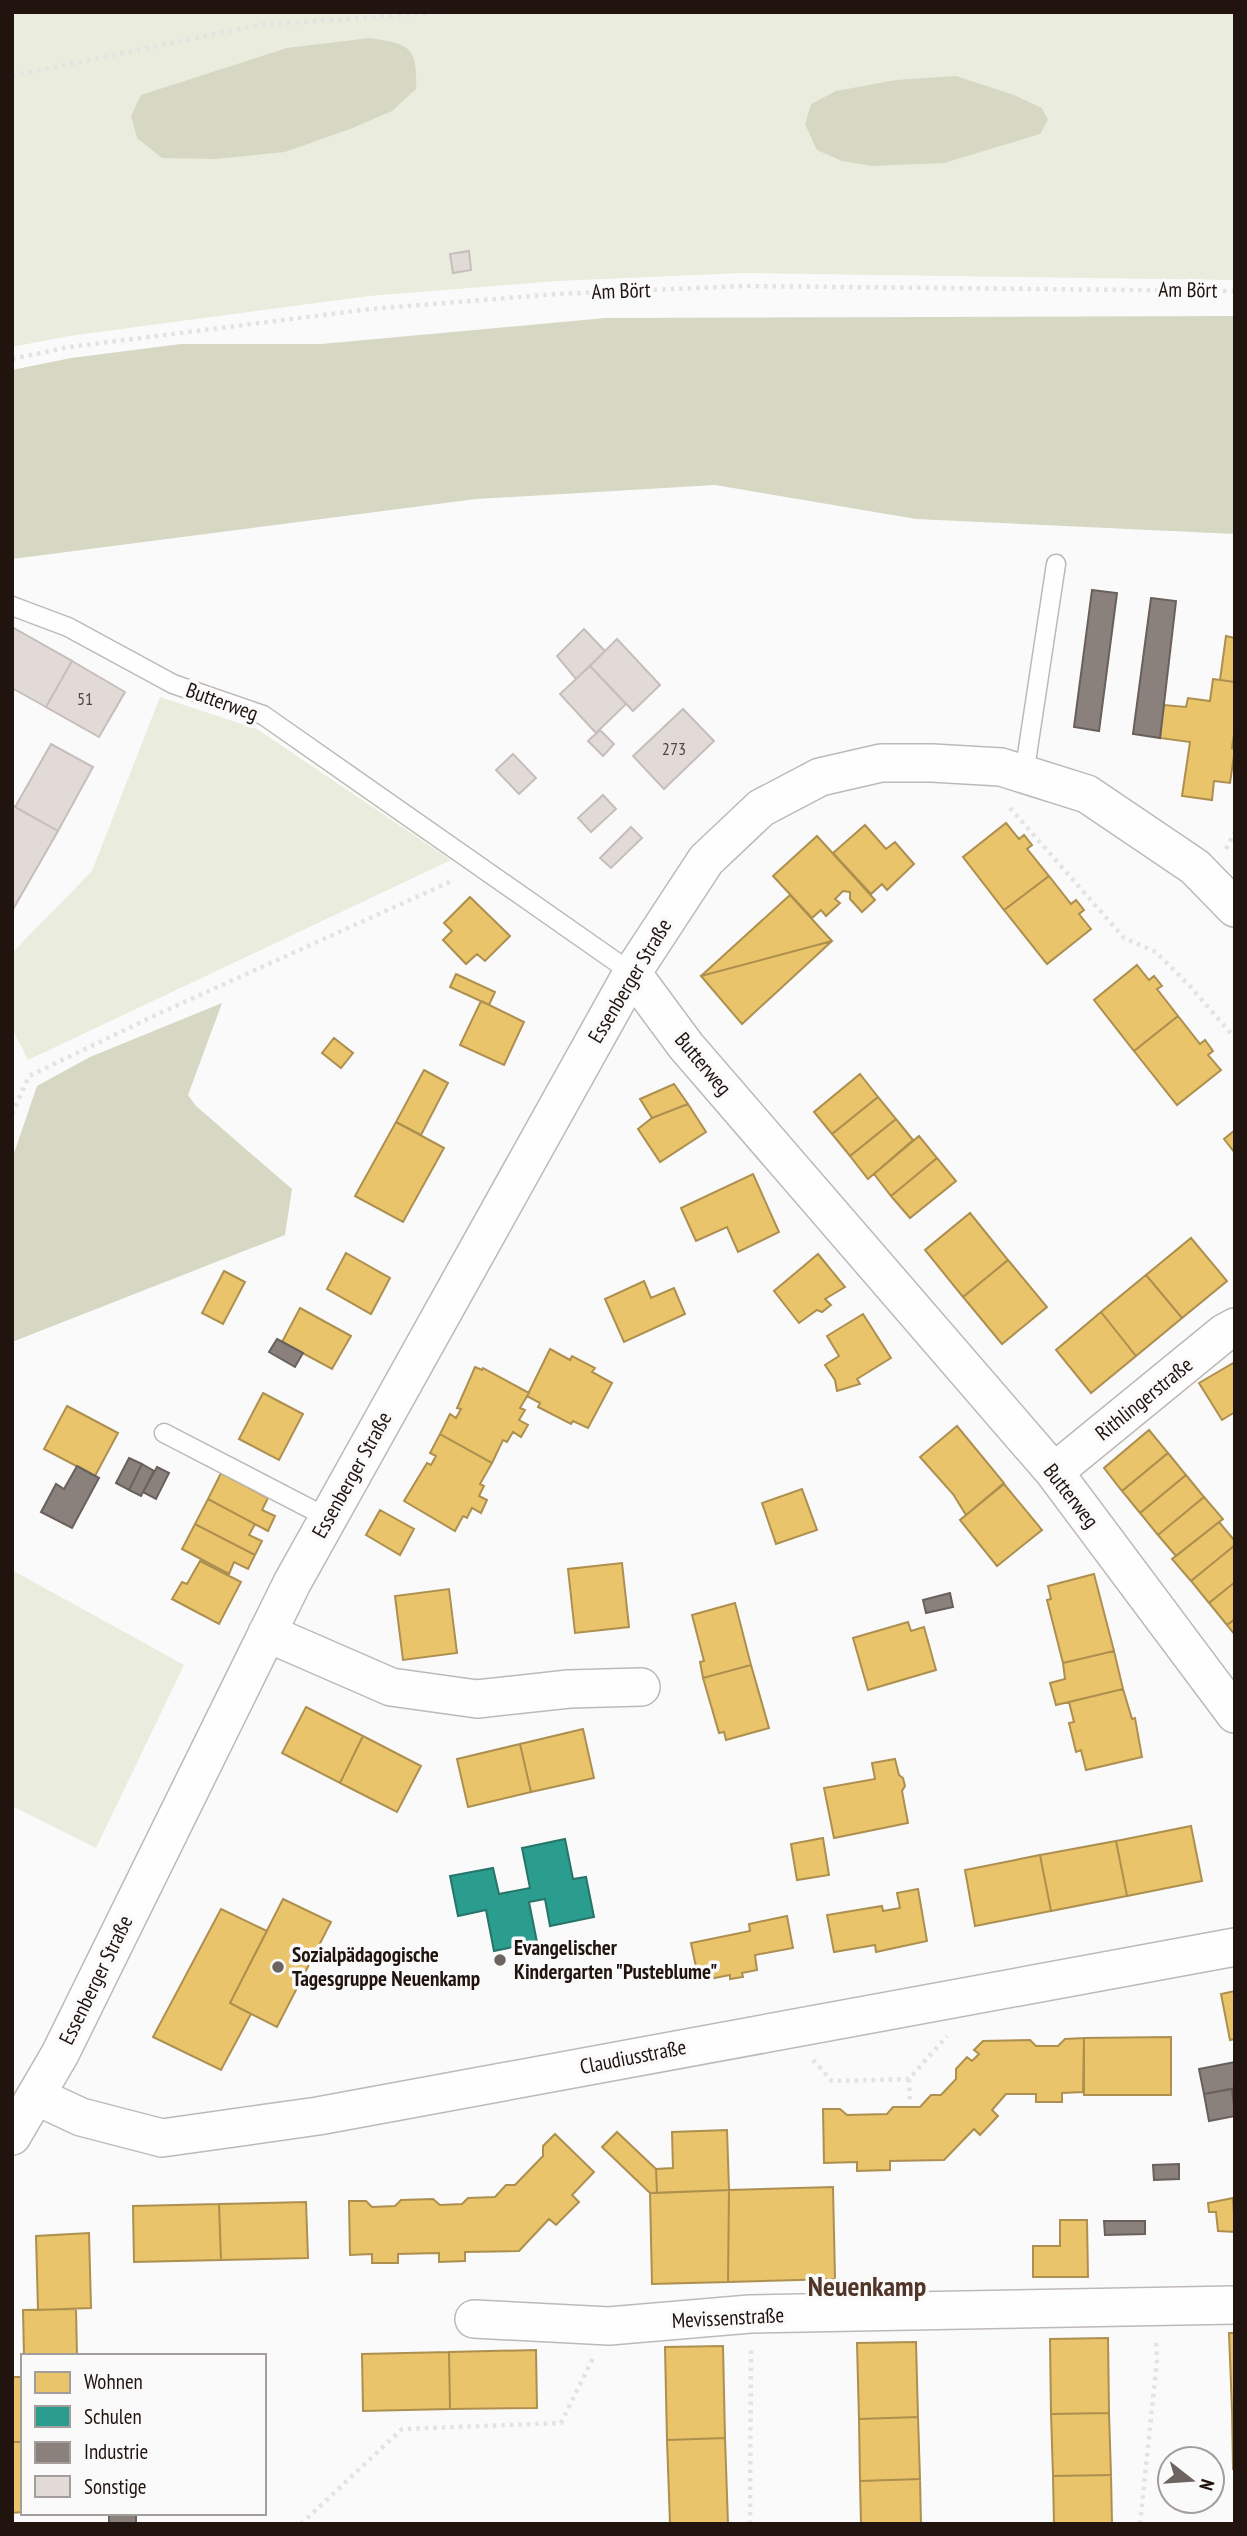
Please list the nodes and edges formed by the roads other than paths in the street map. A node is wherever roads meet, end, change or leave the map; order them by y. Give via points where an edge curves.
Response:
1 (1056, 564) dead end
2 (12, 606) edge
3 (1024, 775) junction
4 (1235, 908) edge
5 (632, 973) junction
6 (1235, 1327) edge
7 (164, 1433) dead end
8 (1054, 1472) junction
9 (328, 1518) junction
10 (267, 1633) junction
11 (641, 1687) dead end
12 (1235, 1714) edge
13 (1235, 1947) edge
14 (36, 2096) junction
15 (12, 2136) edge
16 (1235, 2305) edge
17 (474, 2319) dead end

1 - 3 lane
2 - 5 lane, Butterweg via 68,627 173,684 263,715
3 - 4 street, Essenberger Straße via 1087,794 1195,867
3 - 5 street, Essenberger Straße via 1001,767 881,763 820,777 761,808 706,860
5 - 8 street, Butterweg via 686,1046
5 - 9 street, Essenberger Straße
6 - 8 street, Rithlingerstraße
7 - 9 lane
8 - 12 street, Butterweg
9 - 10 street, Essenberger Straße
10 - 11 street via 391,1687 477,1699
10 - 14 street, Essenberger Straße
13 - 14 street, Claudiusstraße via 318,2116 162,2138 81,2117
14 - 15 street, Essenberger Straße
16 - 17 street, Mevissenstraße via 750,2314 609,2326

